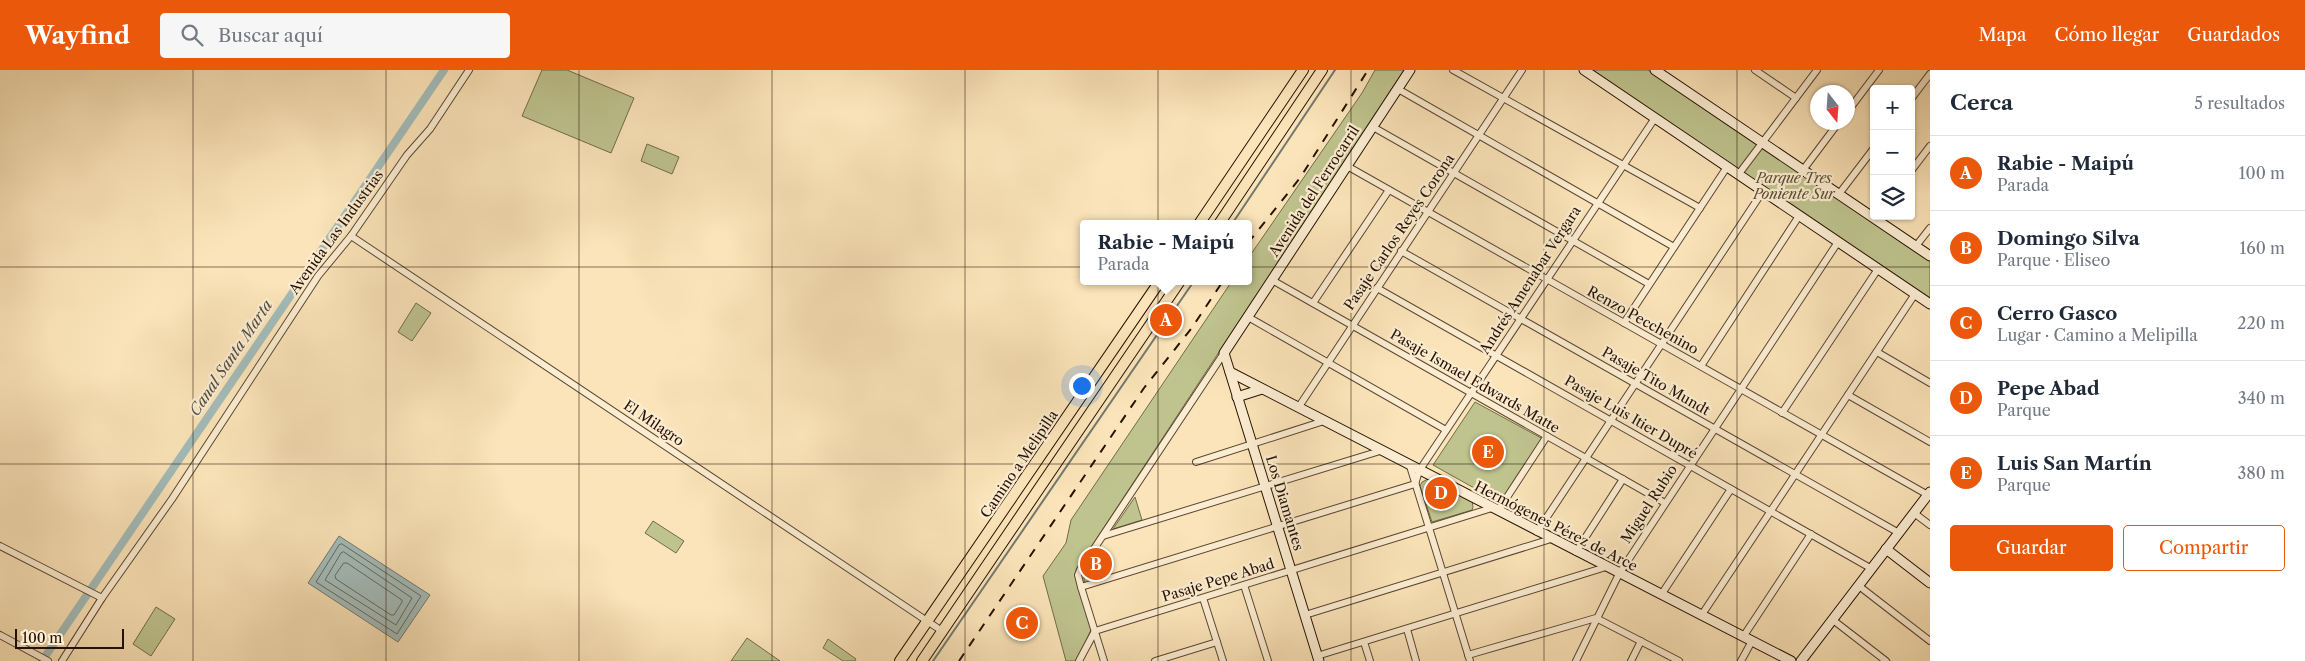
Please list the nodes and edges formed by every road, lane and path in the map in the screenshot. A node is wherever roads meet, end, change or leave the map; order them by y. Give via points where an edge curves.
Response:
1 (469, 70) edge
2 (1303, 70) edge
3 (1322, 70) edge
4 (1410, 70) edge
5 (1453, 70) edge
6 (1522, 70) edge
7 (1584, 70) edge
8 (1655, 70) edge
9 (1755, 70) edge
10 (1817, 70) edge
11 (1879, 70) edge
12 (1925, 70) edge
13 (1930, 74) edge
14 (1398, 89) junction
15 (1915, 94) edge
16 (1503, 98) junction
17 (1796, 98) junction
18 (1855, 102) edge
19 (1654, 118) junction
20 (1373, 127) junction
21 (1833, 130) edge
22 (1478, 136) junction
23 (1763, 142) junction
24 (1930, 146) edge
25 (1870, 153) edge
26 (1347, 166) junction
27 (1621, 166) junction
28 (1915, 166) edge
29 (1726, 167) junction
30 (1803, 170) junction
31 (1454, 173) junction
32 (1738, 175) junction
33 (1389, 190) junction
34 (1763, 192) junction
35 (1839, 194) junction
36 (1597, 203) junction
37 (1700, 208) junction
38 (1428, 212) junction
39 (1870, 213) edge
40 (1799, 216) junction
41 (1202, 220) edge
42 (1222, 220) edge
43 (1880, 220) edge
44 (1930, 228) edge
45 (351, 236) junction
46 (1572, 240) junction
47 (1838, 242) junction
48 (1916, 246) junction
49 (1674, 247) junction
50 (1401, 252) junction
51 (1930, 256) edge
52 (1878, 269) junction
53 (1546, 279) junction
54 (1272, 280) junction
55 (1649, 284) junction
56 (1157, 285) edge
57 (1177, 285) edge
58 (1377, 288) junction
59 (1915, 294) junction
60 (1313, 303) junction
61 (1930, 304) edge
62 (1248, 317) junction
63 (1520, 318) junction
64 (1624, 323) junction
65 (1352, 326) junction
66 (1661, 344) junction
67 (1876, 352) junction
68 (1111, 353) junction
69 (1224, 353) junction
70 (1496, 355) junction
71 (1328, 362) junction
72 (1124, 363) junction
73 (1700, 366) junction
74 (1230, 372) junction
75 (1930, 383) edge
76 (1635, 384) junction
77 (1262, 389) junction
78 (1740, 389) junction
79 (1471, 393) junction
80 (1848, 395) junction
81 (1238, 397) junction
82 (1298, 408) junction
83 (1071, 412) junction
84 (1782, 412) junction
85 (1611, 420) junction
86 (1085, 422) junction
87 (1324, 422) junction
88 (1714, 428) junction
89 (1446, 430) junction
90 (1822, 435) junction
91 (1547, 436) junction
92 (1930, 442) edge
93 (1252, 444) junction
94 (1380, 450) junction
95 (1586, 458) junction
96 (1196, 462) dead end
97 (1690, 465) junction
98 (1410, 466) junction
99 (1419, 471) junction
100 (1795, 474) junction
101 (1623, 479) junction
102 (1415, 484) junction
103 (1265, 486) junction
104 (1731, 489) junction
105 (1929, 493) edge
106 (1665, 503) junction
107 (1495, 510) junction
108 (1770, 511) junction
109 (1914, 513) junction
110 (1930, 525) edge
111 (1277, 526) junction
112 (1429, 528) junction
113 (1537, 532) junction
114 (1899, 533) junction
115 (1811, 534) junction
116 (1103, 536) junction
117 (1551, 539) junction
118 (981, 543) junction
119 (0, 546) edge
120 (1886, 549) junction
121 (996, 552) junction
122 (1576, 552) junction
123 (1606, 567) junction
124 (1872, 569) junction
125 (1291, 570) junction
126 (1443, 572) junction
127 (1619, 574) junction
128 (1930, 582) edge
129 (1244, 585) junction
130 (1858, 586) junction
131 (1081, 587) junction
132 (1661, 595) junction
133 (102, 598) junction
134 (1203, 598) junction
135 (1305, 614) junction
136 (1456, 614) junction
137 (1701, 616) junction
138 (1596, 618) junction
139 (1833, 620) junction
140 (928, 622) junction
141 (1406, 629) junction
142 (1095, 631) junction
143 (942, 632) junction
144 (0, 635) edge
145 (1747, 639) junction
146 (1641, 641) junction
147 (1930, 641) edge
148 (1217, 642) junction
149 (1364, 642) junction
150 (1469, 658) edge
151 (1318, 659) edge
152 (47, 661) edge
153 (62, 661) edge
154 (900, 661) edge
155 (922, 661) edge
156 (1079, 661) edge
157 (1104, 661) edge
158 (1155, 661) edge
159 (1223, 661) edge
160 (1268, 661) edge
161 (1370, 661) edge
162 (1416, 661) edge
163 (1576, 661) edge
164 (1631, 661) edge
165 (1679, 661) edge
166 (1741, 661) edge
167 (1790, 661) edge
168 (1801, 661) edge
169 (1886, 661) edge

1 - 45 street, Avenida Las Industrias via 430,130 407,155
2 - 41 main road
3 - 42 main road
4 - 14 street, Avenida del Ferrocarril
5 - 16 street
6 - 16 street, Pasaje Carlos Reyes Corona
7 - 19 street
8 - 23 street
9 - 17 street
10 - 17 street
11 - 18 street
12 - 13 street
13 - 15 street
14 - 20 street, Avenida del Ferrocarril
14 - 22 street
16 - 22 street, Pasaje Carlos Reyes Corona
16 - 27 street
17 - 23 street
19 - 27 street, Andrés Amenabar Vergara
19 - 29 street
20 - 26 street, Avenida del Ferrocarril
20 - 31 street
21 - 30 street
22 - 31 street, Pasaje Carlos Reyes Corona
22 - 36 street
23 - 30 street
23 - 32 street
24 - 28 street
25 - 35 street
26 - 33 street, Renzo Pecchenino
26 - 54 street, Avenida del Ferrocarril
27 - 36 street, Andrés Amenabar Vergara
27 - 37 street
29 - 32 street
29 - 37 street
30 - 35 street
31 - 38 street, Pasaje Carlos Reyes Corona
31 - 46 street
32 - 34 street
33 - 38 street, Renzo Pecchenino
33 - 60 street
34 - 40 street
34 - 66 street
35 - 39 street
36 - 46 street, Andrés Amenabar Vergara
36 - 49 street
37 - 49 street
38 - 50 street, Pasaje Carlos Reyes Corona
38 - 53 street, Renzo Pecchenino
40 - 47 street
40 - 73 street
43 - 48 street
44 - 48 street
45 - 133 street, Avenida Las Industrias via 318,276 172,500
45 - 140 street, El Milagro
46 - 53 street, Andrés Amenabar Vergara
46 - 55 street
47 - 52 street
47 - 78 street, Miguel Rubio
48 - 51 street
49 - 55 street
50 - 58 street, Pasaje Carlos Reyes Corona
50 - 63 street, Pasaje Tito Mundt
52 - 59 street
52 - 84 street
53 - 63 street, Andrés Amenabar Vergara
53 - 64 street, Renzo Pecchenino
54 - 60 street, Pasaje Ismael Edwards Matte
54 - 62 street, Avenida del Ferrocarril
55 - 64 street
56 - 68 main road, Camino a Melipilla
57 - 72 main road
58 - 65 street, Pasaje Carlos Reyes Corona
58 - 70 street, Pasaje Luis Itier Dupré
59 - 61 street
59 - 67 street
60 - 65 street, Pasaje Ismael Edwards Matte
62 - 69 street, Avenida del Ferrocarril
62 - 71 street
63 - 70 street, Andrés Amenabar Vergara
63 - 76 street, Pasaje Tito Mundt
64 - 66 street, Renzo Pecchenino
65 - 71 street, Pasaje Carlos Reyes Corona
65 - 79 street, Pasaje Ismael Edwards Matte
66 - 73 street, Renzo Pecchenino
66 - 76 street
67 - 75 street
67 - 80 street
68 - 72 main road
68 - 83 main road, Camino a Melipilla
69 - 74 street, Los Diamantes
69 - 116 street
70 - 79 street, Andrés Amenabar Vergara
70 - 85 street, Pasaje Luis Itier Dupré
71 - 82 street, Pasaje Carlos Reyes Corona
71 - 89 street
72 - 86 main road
73 - 78 street, Renzo Pecchenino
74 - 77 street, Hermógenes Pérez de Arce
74 - 81 street, Los Diamantes
76 - 85 street
76 - 88 street, Pasaje Tito Mundt
77 - 81 street
77 - 82 street, Hermógenes Pérez de Arce
78 - 84 street, Renzo Pecchenino
78 - 88 street, Miguel Rubio
79 - 89 street, Andrés Amenabar Vergara
79 - 91 street, Pasaje Ismael Edwards Matte
80 - 90 street
80 - 92 street
81 - 93 street, Los Diamantes
82 - 87 street, Hermógenes Pérez de Arce
83 - 86 main road
83 - 118 main road, Camino a Melipilla
84 - 90 street, Renzo Pecchenino
85 - 95 street
85 - 97 street, Pasaje Luis Itier Dupré
86 - 121 main road
87 - 93 street
87 - 94 street, Hermógenes Pérez de Arce
88 - 97 street, Miguel Rubio
88 - 100 street, Pasaje Tito Mundt
89 - 99 street, Andrés Amenabar Vergara
90 - 100 street
90 - 105 street, Renzo Pecchenino
91 - 95 street, Pasaje Ismael Edwards Matte
91 - 107 street
93 - 96 street
93 - 103 street, Los Diamantes
94 - 98 street, Hermógenes Pérez de Arce
94 - 103 street
95 - 101 street, Pasaje Ismael Edwards Matte
95 - 113 street
97 - 104 street, Pasaje Luis Itier Dupré
97 - 106 street, Miguel Rubio
98 - 99 street, Hermógenes Pérez de Arce
98 - 102 street
99 - 102 street, Andrés Amenabar Vergara
99 - 107 street, Hermógenes Pérez de Arce
100 - 108 street
100 - 114 street, Pasaje Tito Mundt
101 - 106 street, Pasaje Ismael Edwards Matte
101 - 122 street
102 - 111 street
102 - 112 street
103 - 111 street, Los Diamantes
103 - 116 street
104 - 108 street, Pasaje Luis Itier Dupré
104 - 132 street
105 - 109 street
106 - 127 street, Miguel Rubio
107 - 112 street, Pasaje Pepe Abad
107 - 113 street, Hermógenes Pérez de Arce
108 - 115 street, Pasaje Luis Itier Dupré
108 - 137 street
109 - 110 street
109 - 114 street
111 - 125 street, Los Diamantes
111 - 131 street
112 - 125 street, Pasaje Pepe Abad
112 - 126 street
113 - 117 street, Hermógenes Pérez de Arce
114 - 120 street
115 - 124 street, Pasaje Luis Itier Dupré
115 - 145 street
116 - 131 street via 1080,570
117 - 122 street, Hermógenes Pérez de Arce
117 - 126 street
118 - 121 main road
118 - 140 main road, Camino a Melipilla
119 - 133 street
120 - 124 street
120 - 128 street
121 - 143 main road
122 - 123 street, Hermógenes Pérez de Arce
123 - 127 street, Hermógenes Pérez de Arce
123 - 136 street
124 - 130 street
125 - 129 street, Pasaje Pepe Abad
125 - 135 street, Los Diamantes
126 - 135 street
126 - 136 street
127 - 132 street, Hermógenes Pérez de Arce
127 - 138 street, Miguel Rubio
129 - 134 street, Pasaje Pepe Abad
129 - 160 street
130 - 139 street
130 - 147 street
131 - 142 street
132 - 137 street, Hermógenes Pérez de Arce
133 - 153 street, Avenida Las Industrias
134 - 142 street, Pasaje Pepe Abad
134 - 148 street
135 - 151 street, Los Diamantes
136 - 141 street
136 - 150 street
137 - 145 street, Hermógenes Pérez de Arce
138 - 146 street
138 - 150 street
138 - 163 street, Miguel Rubio
139 - 168 street
139 - 169 street
140 - 143 street, El Milagro
140 - 154 main road, Camino a Melipilla
141 - 149 street
141 - 162 street
142 - 156 street
142 - 157 street
143 - 155 main road
144 - 152 street
145 - 166 street
145 - 167 street, Hermógenes Pérez de Arce
146 - 164 street
146 - 165 street
148 - 158 street
148 - 159 street
149 - 151 street
149 - 161 street

